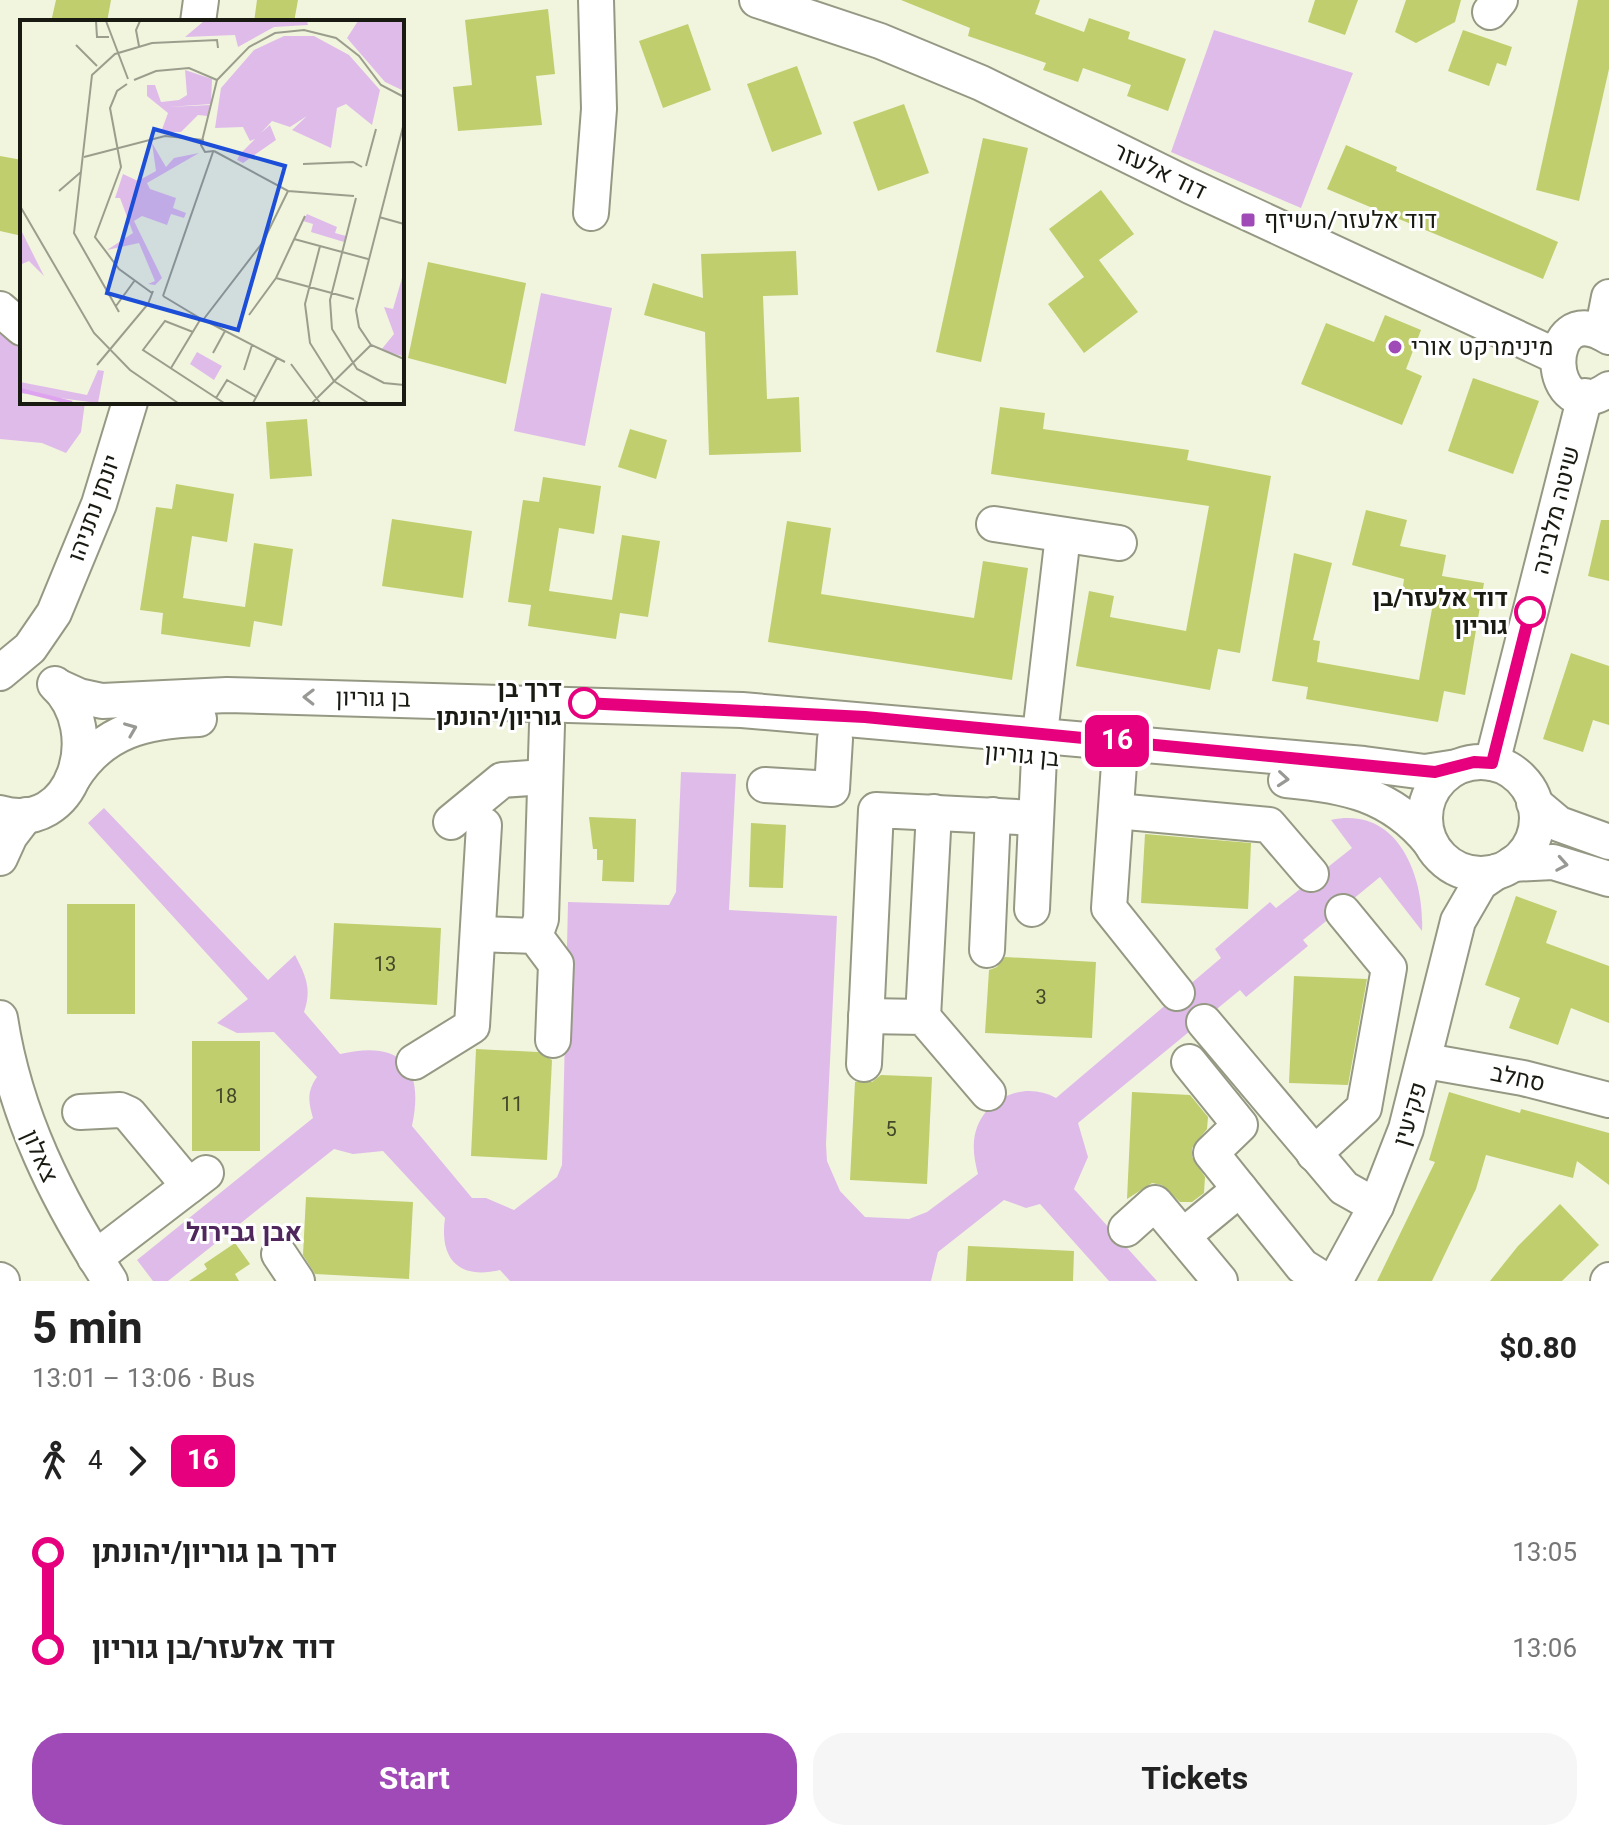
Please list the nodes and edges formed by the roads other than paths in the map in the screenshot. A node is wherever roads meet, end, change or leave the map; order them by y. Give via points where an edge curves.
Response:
1 (201, 0) edge
2 (596, 0) edge
3 (757, 0) edge
4 (198, 20) edge
5 (591, 213) dead end
6 (1609, 297) edge
7 (0, 309) edge
8 (20, 326) edge
9 (1605, 335) edge
10 (1556, 356) junction
11 (1597, 392) edge
12 (121, 407) edge
13 (994, 524) dead end
14 (1063, 535) junction
15 (1119, 543) dead end
16 (54, 613) junction
17 (0, 673) edge
18 (53, 683) junction
19 (547, 725) junction
20 (835, 739) junction
21 (1039, 745) junction
22 (1492, 763) junction
23 (1119, 764) junction
24 (1457, 767) junction
25 (545, 777) junction
26 (73, 778) junction
27 (765, 785) dead end
28 (1534, 803) junction
29 (1116, 811) junction
30 (934, 812) junction
31 (13, 814) edge
32 (993, 815) junction
33 (1036, 818) junction
34 (1609, 842) edge
35 (1435, 849) junction
36 (0, 858) edge
37 (1504, 868) junction
38 (1311, 874) dead end
39 (1609, 879) edge
40 (1032, 909) dead end
41 (1343, 912) dead end
42 (478, 934) junction
43 (1453, 935) junction
44 (535, 936) junction
45 (987, 950) dead end
46 (1177, 993) dead end
47 (866, 1016) junction
48 (923, 1017) junction
49 (0, 1018) edge
50 (1204, 1022) dead end
51 (553, 1040) dead end
52 (1426, 1061) junction
53 (414, 1062) dead end
54 (1189, 1062) dead end
55 (864, 1064) dead end
56 (988, 1093) dead end
57 (1609, 1100) edge
58 (80, 1112) dead end
59 (1314, 1154) junction
60 (1240, 1189) junction
61 (1376, 1206) junction
62 (1126, 1229) dead end
63 (1183, 1236) junction
64 (102, 1269) edge
65 (1220, 1281) edge
66 (1326, 1281) edge
67 (1335, 1281) edge

1 - 4 street
2 - 5 street via 599,109
3 - 10 street, דוד אלעזר via 969,77
6 - 9 street
7 - 8 street
9 - 10 street via 1583,330 1573,334
10 - 11 street via 1565,386
11 - 22 street, שיטה מלבינה
12 - 16 street, יונתן נתניהו via 99,504
13 - 14 street
14 - 15 street
14 - 21 street
16 - 17 street, יונתן נתניהו via 30,648
16 - 18 street, יונתן נתניהו via 47,643
17 - 18 street, בן גוריון via 30,672
21 -> 18 street, בן גוריון via 865,717 620,704 227,695 102,701
18 - 26 street via 75,711 81,733
19 - 20 street, בן גוריון
19 - 25 street
26 -> 19 street, בן גוריון via 101,744 132,727 163,720
20 - 21 street, בן גוריון
20 - 27 street via 832,789
21 - 23 street, בן גוריון
21 - 24 street, בן גוריון via 1416,771
21 - 33 street
22 - 24 street
22 - 28 street via 1515,774
23 - 29 street
23 -> 35 street, בן גוריון via 1351,788 1393,806
24 - 35 street via 1436,783 1428,798 1425,824
25 - 42 street via 502,780 467,824
25 - 44 street via 541,919
26 - 31 street, בן גוריון via 54,803
28 - 34 street via 1559,824
28 - 37 street via 1533,837
29 - 38 street via 1269,825
29 - 46 street via 1109,908
30 - 32 street
30 - 47 street via 876,810
30 - 48 street
31 - 36 street via 14,829
32 - 33 street
32 - 45 street
33 - 40 street
35 - 37 street via 1461,870
35 - 43 street, פקיעין via 1451,903
37 -> 39 street via 1553,862
37 - 43 street, פקיעין via 1485,878 1467,901
41 - 59 street via 1389,968 1364,1108
42 - 44 street
42 - 53 street via 472,1026
43 - 52 street, פקיעין
44 - 51 street via 556,964
47 - 48 street
47 - 55 street
48 - 56 street
49 - 64 street, צאלון via 27,1128
50 - 59 street
52 - 57 street, סחלב
52 - 61 street, פקיעין
54 - 60 street via 1240,1125 1211,1153
58 - 64 street via 129,1114 198,1179
59 - 61 street via 1349,1193
60 - 63 street
60 - 66 street via 1302,1266
61 - 67 street, פקיעין
62 - 63 street via 1155,1203
63 - 65 street

